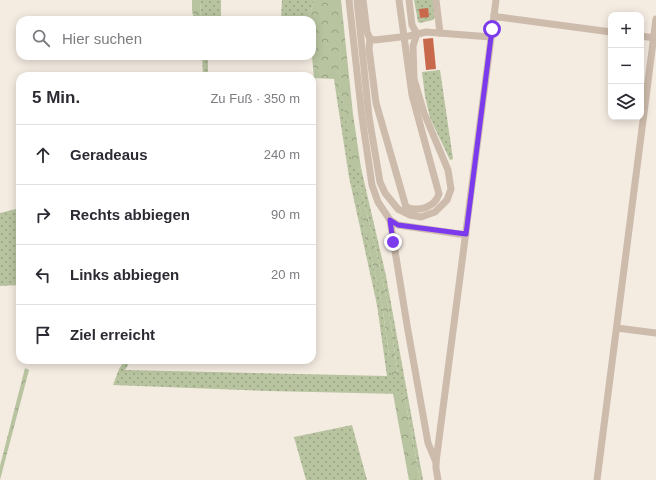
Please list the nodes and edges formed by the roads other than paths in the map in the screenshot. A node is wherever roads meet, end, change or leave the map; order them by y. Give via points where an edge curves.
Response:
1 (348, 0) edge
2 (357, 0) edge
3 (363, 0) edge
4 (399, 0) edge
5 (409, 0) edge
6 (436, 0) edge
7 (496, 0) edge
8 (494, 15) junction
9 (656, 19) edge
10 (608, 32) edge
11 (440, 33) junction
12 (417, 34) junction
13 (644, 36) edge
14 (404, 37) junction
15 (491, 37) junction
16 (654, 38) junction
17 (370, 40) junction
18 (390, 220) junction
19 (466, 234) junction
20 (617, 328) junction
21 (656, 333) edge
22 (436, 462) junction
23 (438, 480) edge
24 (597, 480) edge

1 - 18 lane via 372,185 378,202
2 - 12 lane via 369,117 380,182 398,210 422,217 435,212 447,200 451,189 448,170 424,113 414,79 413,46
3 - 17 lane
4 - 14 lane
5 - 12 lane via 412,25
6 - 11 lane
7 - 8 lane
8 - 10 lane
8 - 15 lane
9 - 16 lane
11 - 12 lane
11 - 15 lane
12 - 14 lane
13 - 16 lane
14 - 17 lane
14 - 17 lane via 412,95 439,194 430,206 419,210 406,207 404,202 376,103
15 - 19 lane
16 - 20 lane
18 - 19 lane via 398,225
18 - 22 lane via 428,443
19 - 22 lane
20 - 21 lane
20 - 24 lane
22 - 23 lane

